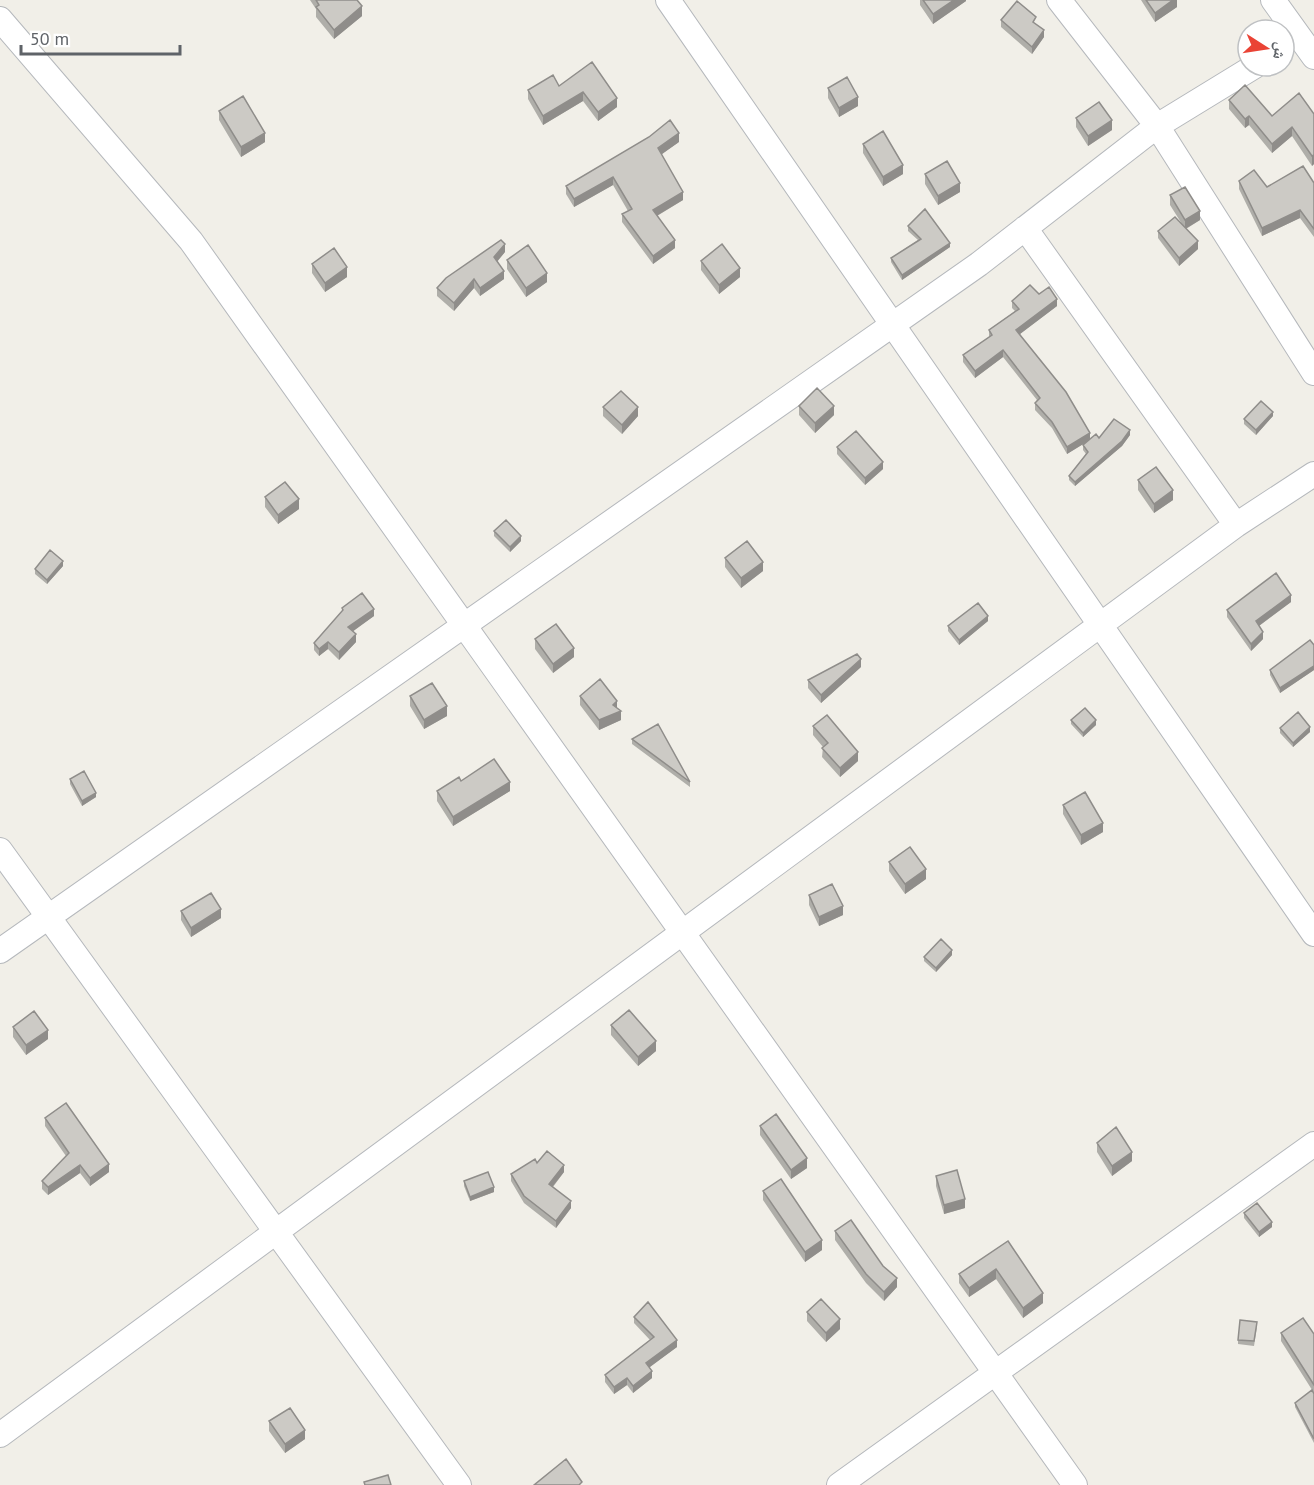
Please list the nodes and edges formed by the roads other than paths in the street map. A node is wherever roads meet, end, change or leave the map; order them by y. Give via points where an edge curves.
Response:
1 (669, 0) edge
2 (1059, 0) edge
3 (1273, 0) edge
4 (0, 19) edge
5 (1303, 43) edge
6 (1236, 78) edge
7 (1157, 126) junction
8 (1025, 228) junction
9 (892, 325) junction
10 (1314, 373) edge
11 (1314, 474) edge
12 (1236, 525) junction
13 (464, 625) junction
14 (1102, 625) junction
15 (0, 850) edge
16 (48, 917) junction
17 (683, 933) junction
18 (1314, 934) edge
19 (0, 951) edge
20 (1314, 1144) edge
21 (276, 1232) junction
22 (995, 1373) junction
23 (0, 1435) edge
24 (459, 1485) edge
25 (839, 1485) edge
26 (1075, 1485) edge

1 - 9 street
2 - 7 street
3 - 5 street
4 - 13 street via 191,241
6 - 7 street
7 - 8 street
7 - 10 street
8 - 9 street
8 - 12 street
9 - 13 street
9 - 14 street
11 - 12 street
12 - 14 street
13 - 16 street
13 - 17 street
14 - 17 street
14 - 18 street
15 - 16 street
16 - 19 street
16 - 21 street
17 - 21 street
17 - 22 street
20 - 22 street
21 - 23 street
21 - 24 street
22 - 25 street
22 - 26 street

